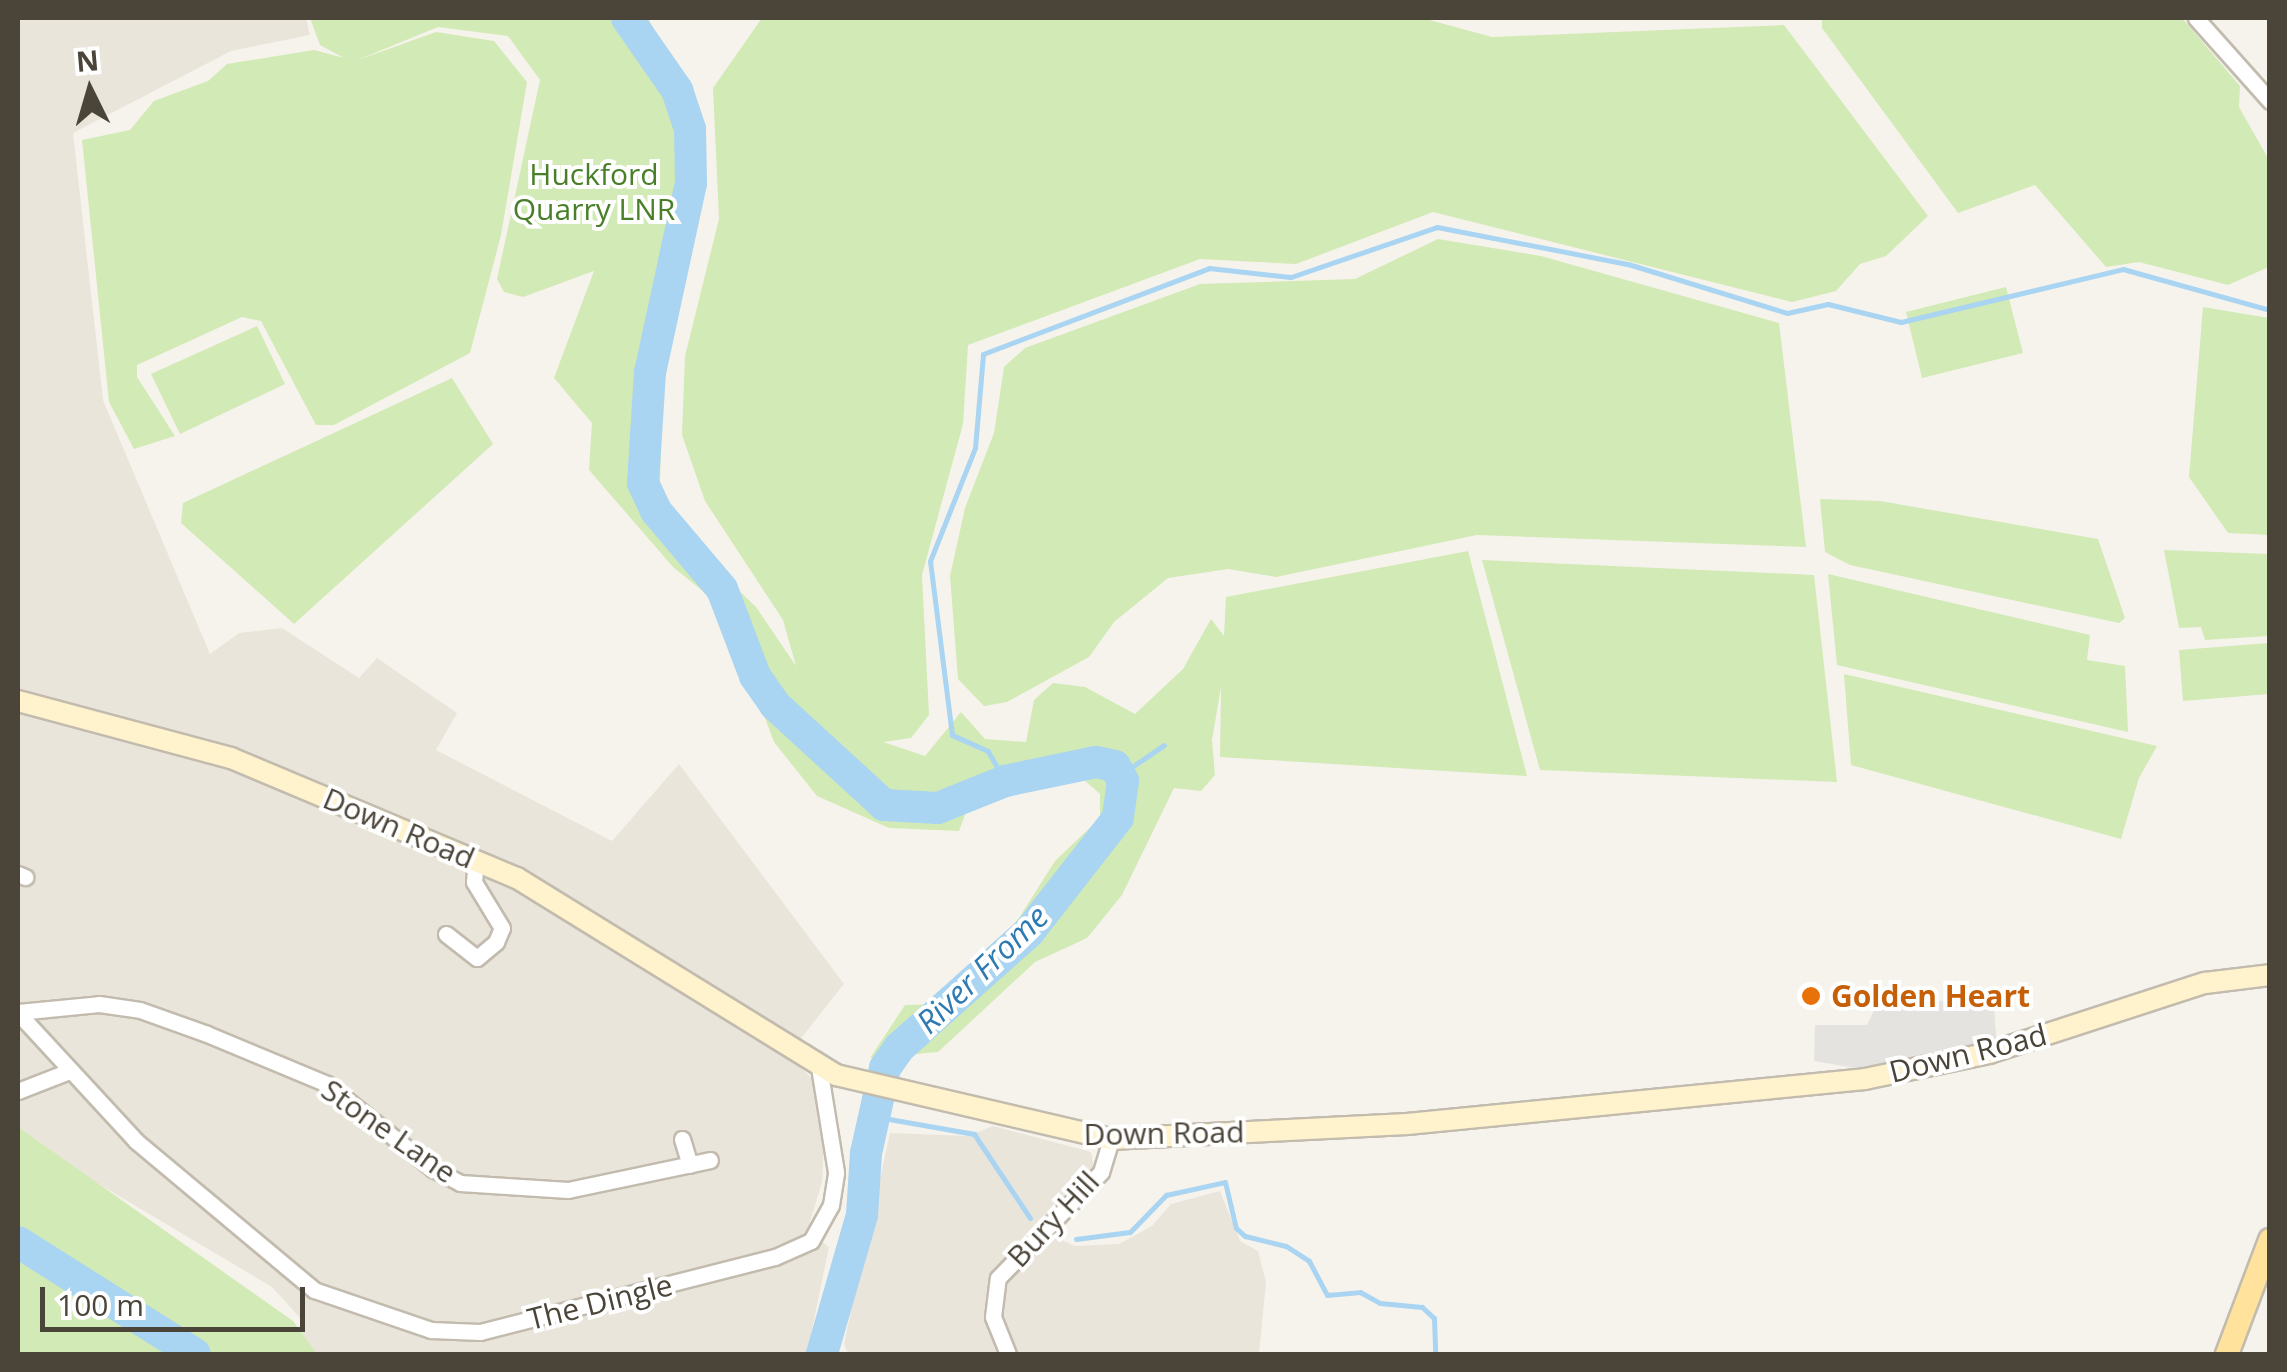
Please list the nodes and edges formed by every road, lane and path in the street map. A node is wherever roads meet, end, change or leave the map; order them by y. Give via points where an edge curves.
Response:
1 (2196, 18) edge
2 (2270, 101) edge
3 (18, 701) edge
4 (476, 860) junction
5 (446, 934) dead end
6 (2270, 975) edge
7 (18, 1013) edge
8 (69, 1071) junction
9 (828, 1071) junction
10 (18, 1091) edge
11 (682, 1139) dead end
12 (1111, 1140) junction
13 (710, 1160) dead end
14 (690, 1166) junction
15 (2270, 1240) edge
16 (1008, 1354) edge
17 (2227, 1354) edge

1 - 2 street
3 - 4 street, Down Road via 232,758
4 - 5 street via 474,882 502,928 477,958
4 - 9 street, Down Road via 517,878
6 - 12 street, Down Road via 2205,983 1989,1054 1866,1079 1455,1120
7 - 8 street, The Dingle
7 - 14 street, Stone Lane via 99,1004 140,1010 206,1034 327,1084 433,1169 460,1182 568,1190
8 - 9 street, The Dingle via 136,1141 314,1290 431,1330 480,1332 774,1257 812,1241 830,1205 836,1172
8 - 10 street
9 - 12 street, Down Road
11 - 14 street
12 - 16 street, Bury Hill via 1102,1172 998,1278 992,1295
13 - 14 street, Stone Lane
15 - 17 main road

